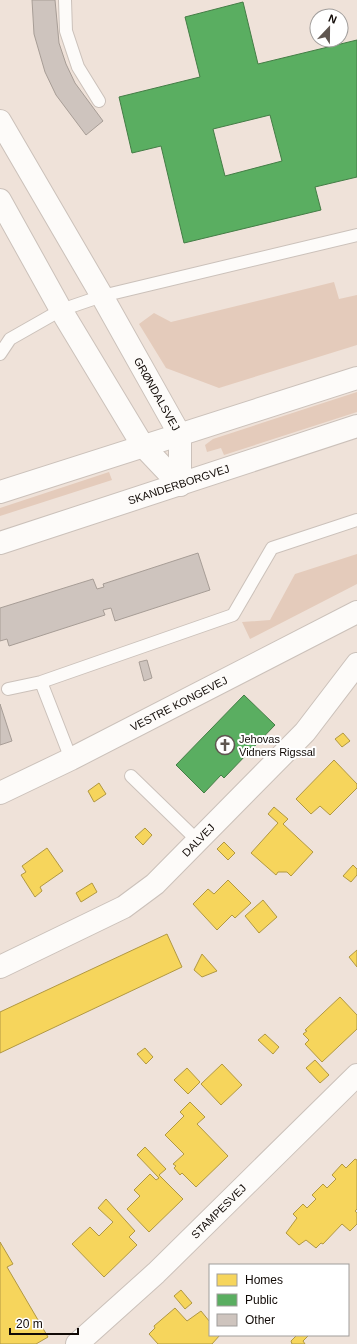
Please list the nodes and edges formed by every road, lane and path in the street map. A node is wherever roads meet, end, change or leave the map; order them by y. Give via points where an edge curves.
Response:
1 (68, 0) edge
2 (99, 101) dead end
3 (0, 121) edge
4 (0, 200) edge
5 (357, 235) edge
6 (102, 296) junction
7 (62, 310) junction
8 (0, 354) edge
9 (357, 378) edge
10 (357, 426) edge
11 (180, 435) junction
12 (143, 446) junction
13 (180, 485) junction
14 (0, 492) edge
15 (357, 520) edge
16 (0, 543) edge
17 (357, 612) edge
18 (357, 664) edge
19 (41, 682) junction
20 (8, 690) dead end
21 (71, 759) junction
22 (131, 776) dead end
23 (0, 794) edge
24 (198, 841) junction
25 (0, 967) edge
26 (357, 1075) edge
27 (77, 1344) edge

1 - 2 lane via 66,31 78,67
3 - 6 street, GRØNDALSVEJ
4 - 7 street
5 - 6 lane
6 - 7 lane
6 - 11 street, GRØNDALSVEJ
7 - 8 lane via 10,339
7 - 12 street
9 - 11 street
10 - 13 street, SKANDERBORGVEJ
11 - 12 street
11 - 13 street, GRØNDALSVEJ
12 - 13 street
12 - 14 street
13 - 16 street, SKANDERBORGVEJ
15 - 19 lane via 272,548 233,615
17 - 21 street, VESTRE KONGEVEJ
18 - 24 street, DALVEJ via 305,732
19 - 20 lane
19 - 21 lane
21 - 23 street, VESTRE KONGEVEJ
22 - 24 lane
24 - 25 street, DALVEJ via 155,884 124,907
26 - 27 street, STAMPESVEJ via 156,1273

